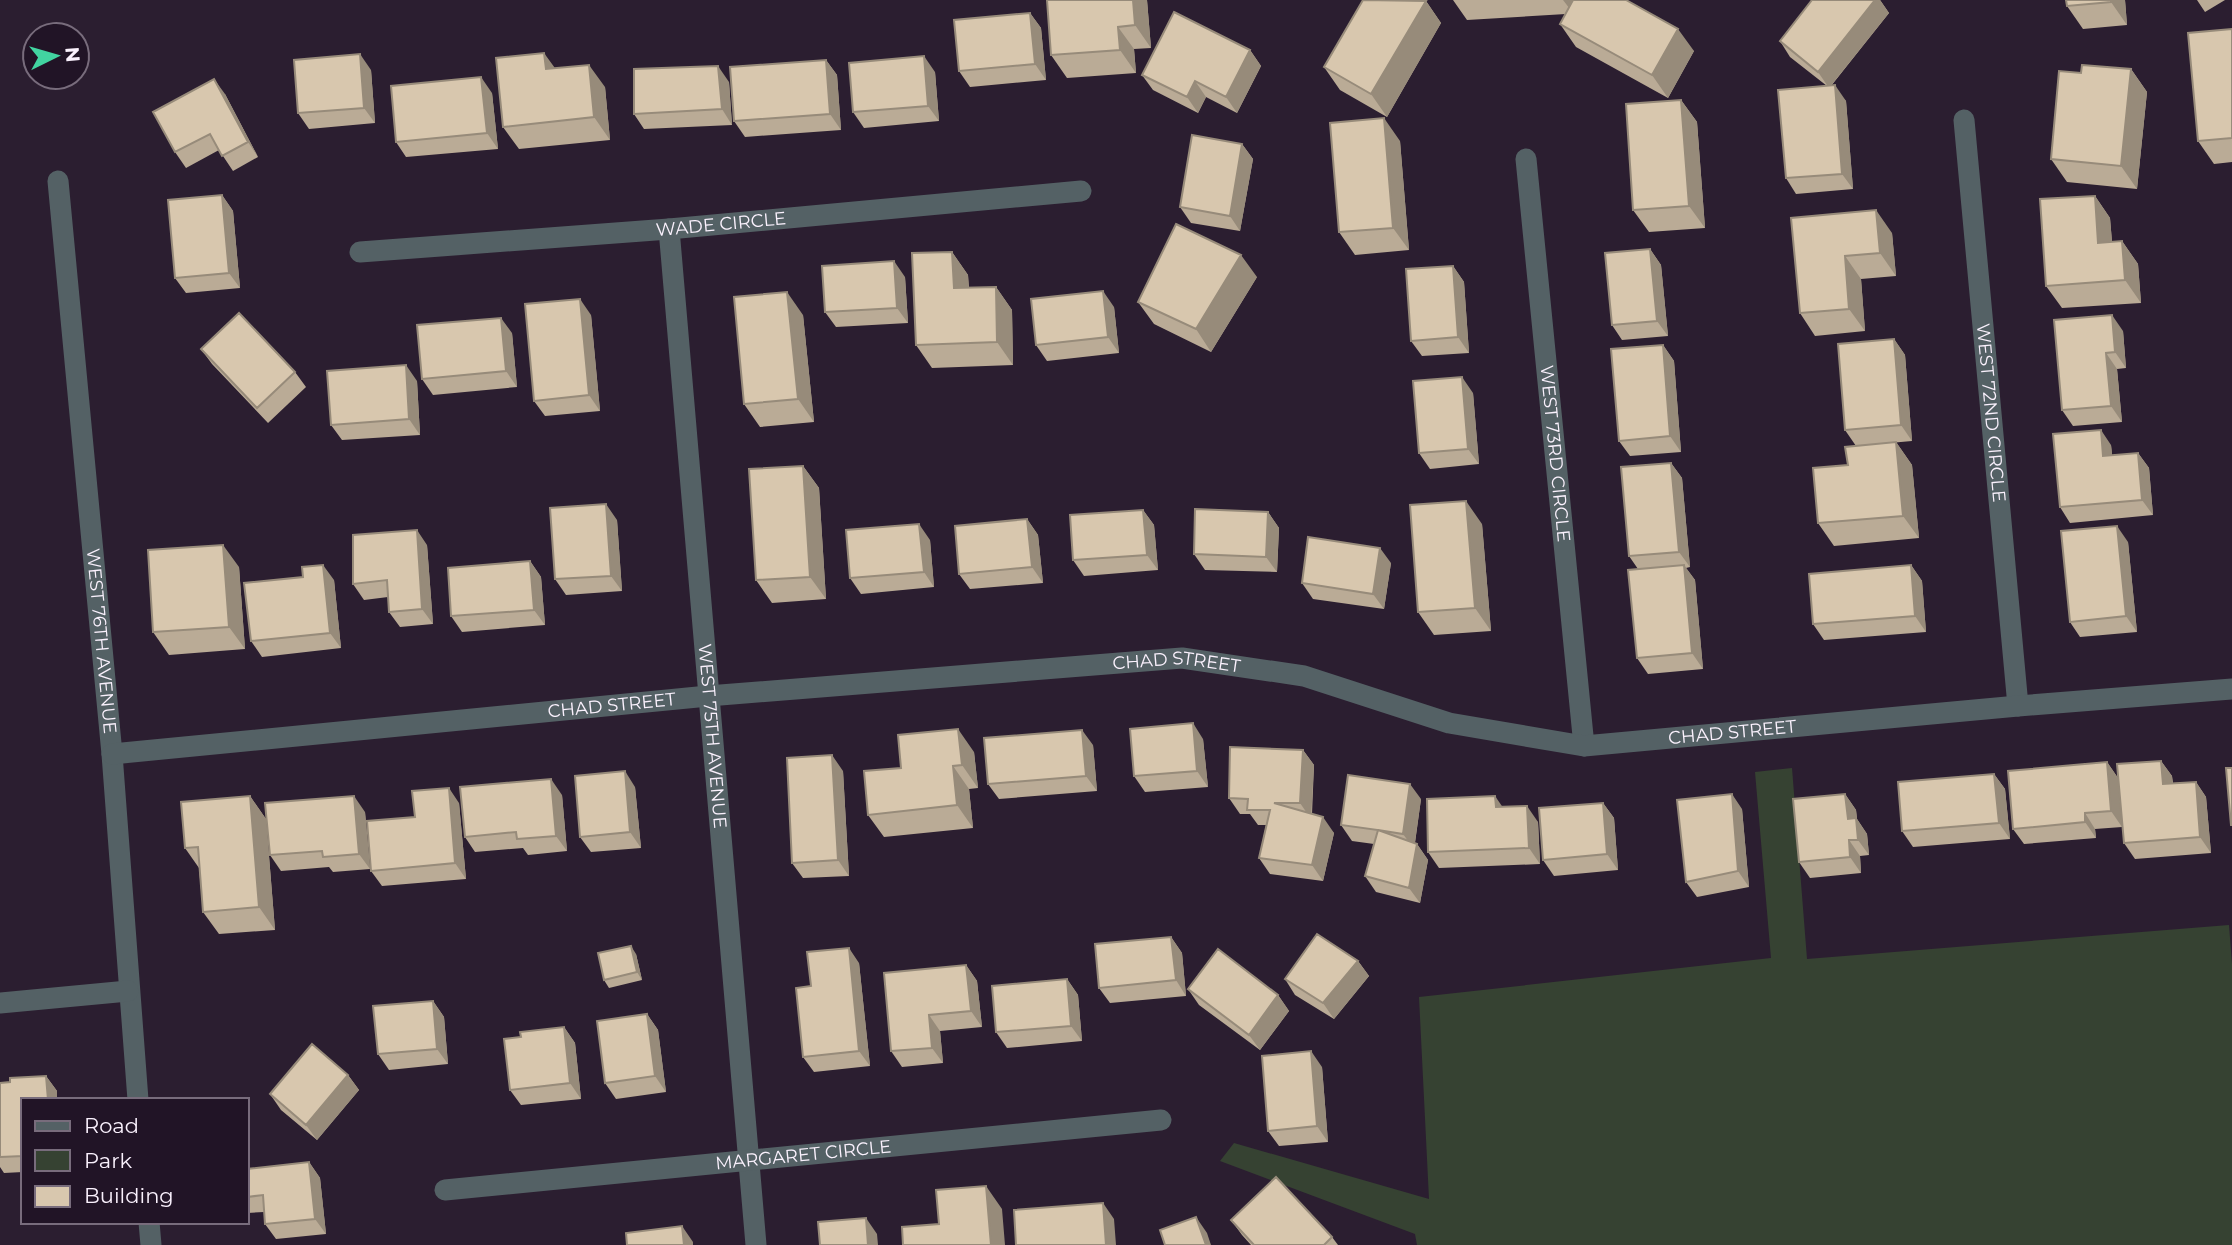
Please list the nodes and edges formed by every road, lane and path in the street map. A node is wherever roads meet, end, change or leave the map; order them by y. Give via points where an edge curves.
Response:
1 (1964, 120) dead end
2 (1526, 159) dead end
3 (58, 181) dead end
4 (1081, 191) dead end
5 (669, 229) junction
6 (360, 252) dead end
7 (2232, 689) edge
8 (708, 696) junction
9 (2018, 706) junction
10 (1584, 746) junction
11 (111, 754) junction
12 (128, 992) junction
13 (0, 1003) edge
14 (138, 1098) edge
15 (1161, 1120) dead end
16 (750, 1161) junction
17 (446, 1190) dead end
18 (149, 1224) edge
19 (151, 1245) edge
20 (756, 1245) edge

1 - 9 street, WEST 72ND CIRCLE
2 - 10 street, WEST 73RD CIRCLE
3 - 11 street, WEST 76TH AVENUE
4 - 5 street, WADE CIRCLE
5 - 6 street, WADE CIRCLE
5 - 8 street, WEST 75TH AVENUE
7 - 9 street, CHAD STREET
8 - 10 street, CHAD STREET via 1182,658 1304,676 1448,723
8 - 11 street, CHAD STREET
8 - 16 street, WEST 75TH AVENUE
9 - 10 street, CHAD STREET
11 - 12 street, WEST 76TH AVENUE
12 - 13 street
12 - 14 street, WEST 76TH AVENUE
15 - 16 street, MARGARET CIRCLE
16 - 17 street, MARGARET CIRCLE
16 - 20 street, WEST 75TH AVENUE
18 - 19 street

